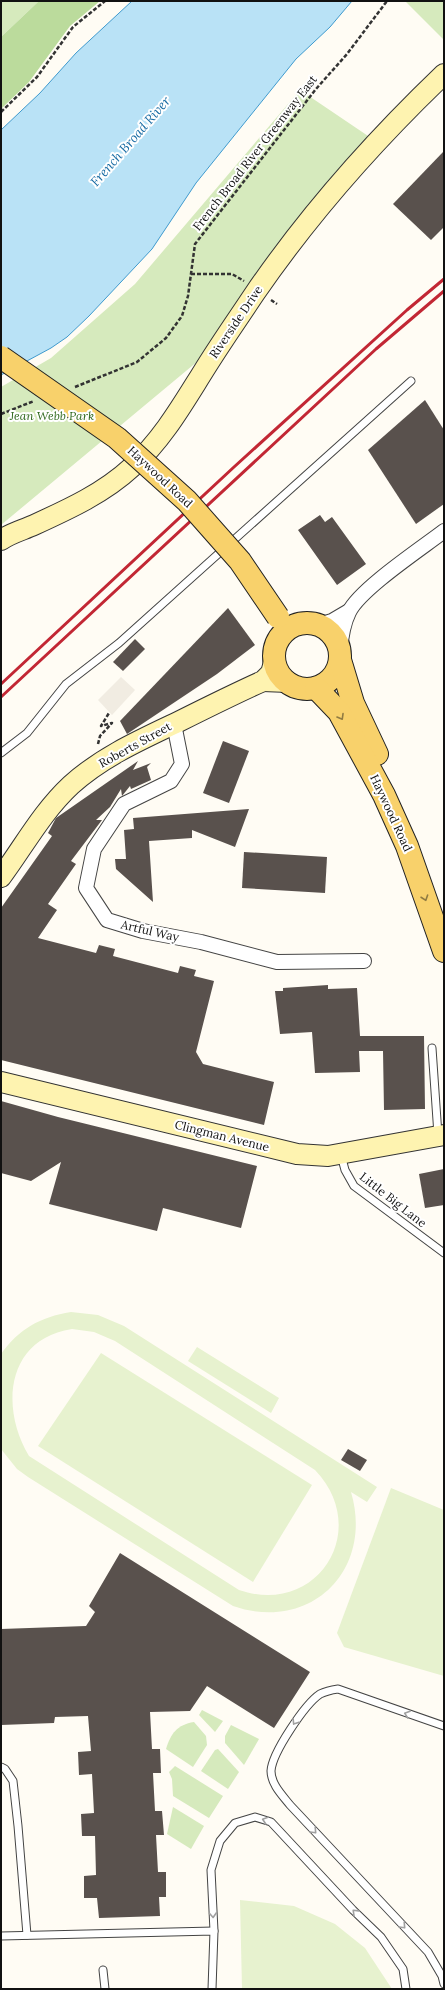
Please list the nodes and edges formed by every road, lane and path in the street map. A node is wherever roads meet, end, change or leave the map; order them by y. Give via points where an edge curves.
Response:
1 (105, 1) edge
2 (387, 1) edge
3 (444, 74) edge
4 (1, 112) edge
5 (191, 274) junction
6 (245, 281) dead end
7 (1, 357) edge
8 (411, 381) dead end
9 (69, 389) dead end
10 (39, 400) dead end
11 (1, 414) edge
12 (444, 531) edge
13 (2, 538) edge
14 (349, 612) junction
15 (282, 624) junction
16 (319, 625) junction
17 (340, 656) junction
18 (275, 659) junction
19 (263, 681) junction
20 (288, 682) junction
21 (316, 688) junction
22 (109, 713) dead end
23 (174, 724) junction
24 (97, 746) dead end
25 (1, 753) edge
26 (413, 844) junction
27 (1, 877) edge
28 (444, 907) edge
29 (444, 951) edge
30 (364, 961) dead end
31 (432, 1048) dead end
32 (1, 1082) edge
33 (441, 1135) edge
34 (341, 1154) junction
35 (444, 1253) edge
36 (444, 1726) edge
37 (1, 1767) edge
38 (214, 1931) junction
39 (27, 1935) junction
40 (1, 1936) edge
41 (104, 1970) dead end
42 (444, 1984) edge
43 (105, 1989) edge
44 (212, 1989) edge
45 (406, 1989) edge

1 - 4 path via 73,27 37,77
2 - 5 path, French Broad River Greenway East via 195,244
3 - 13 main road, Riverside Drive via 404,112 300,231 151,448 109,486 51,517
5 - 6 path via 232,274
5 - 9 path, French Broad River Greenway East via 182,316 166,338 137,362
7 - 15 main road, Haywood Road, bridge via 117,438 187,501 240,561
8 - 25 lane via 119,643 66,684 28,733
10 - 11 path
12 - 14 street via 376,582
14 - 16 street
14 - 17 street via 342,632
15 - 16 main road
15 - 18 main road
16 - 17 main road via 333,635
17 - 21 main road via 332,678
17 - 26 main road, Haywood Road via 353,703 412,823
18 - 19 main road via 271,673
18 - 20 main road via 279,672
19 - 20 main road, Roberts Street
19 - 23 main road, Roberts Street
20 - 21 main road via 296,687
21 -> 26 main road, Haywood Road via 339,712
22 - 24 path via 101,726 112,723 100,736
23 - 27 main road, Roberts Street via 120,750 71,786 38,822
23 - 30 street, Artful Way via 182,764 171,781 124,804 94,849 86,888 107,920 143,931 200,942 277,962
26 - 28 main road, Haywood Road
26 -> 29 main road, Haywood Road
31 - 33 lane
32 - 34 main road, Clingman Avenue via 296,1154
33 - 34 main road, Clingman Avenue
34 - 35 lane, Little Big Lane via 345,1170 354,1186
36 -> 42 lane via 338,1689 328,1690 302,1712 278,1749 271,1770 274,1784 290,1805 428,1952
37 - 39 lane via 13,1781
38 - 39 lane
38 - 44 lane
45 -> 38 lane via 402,1969 381,1936 348,1905 272,1822 255,1817 235,1823 220,1841 211,1870
39 - 40 lane
41 - 43 lane

